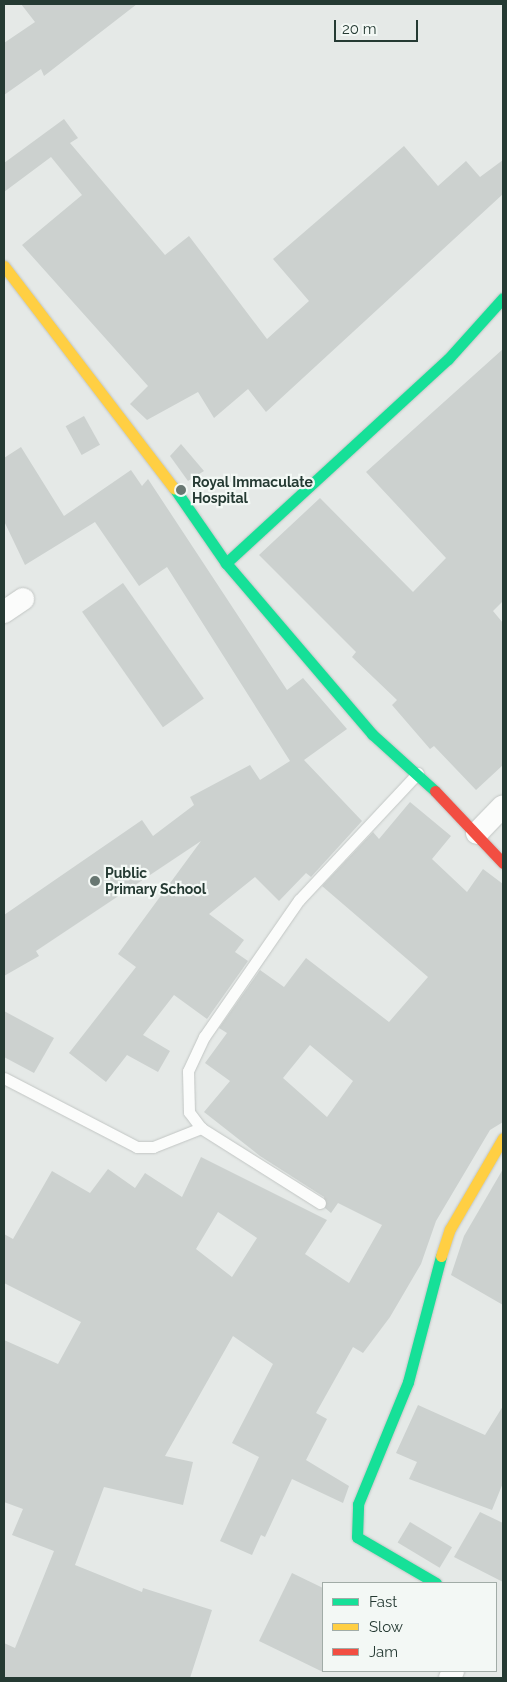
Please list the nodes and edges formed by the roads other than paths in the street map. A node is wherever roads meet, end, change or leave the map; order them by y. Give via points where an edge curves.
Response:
1 (4, 266) edge
2 (503, 298) edge
3 (226, 563) junction
4 (23, 599) dead end
5 (4, 612) edge
6 (418, 772) junction
7 (503, 806) edge
8 (477, 833) junction
9 (503, 863) edge
10 (4, 1078) edge
11 (200, 1128) junction
12 (503, 1138) edge
13 (320, 1203) dead end
14 (434, 1582) edge

1 - 3 street
2 - 3 street via 448,359
3 - 6 street via 372,734
4 - 5 street
6 - 8 street
6 - 11 lane via 299,900 204,1037 188,1070 189,1112
7 - 8 street
8 - 9 street
10 - 11 lane via 137,1147 153,1147
11 - 13 lane
12 - 14 street via 450,1228 427,1295 408,1382 358,1504 357,1537

